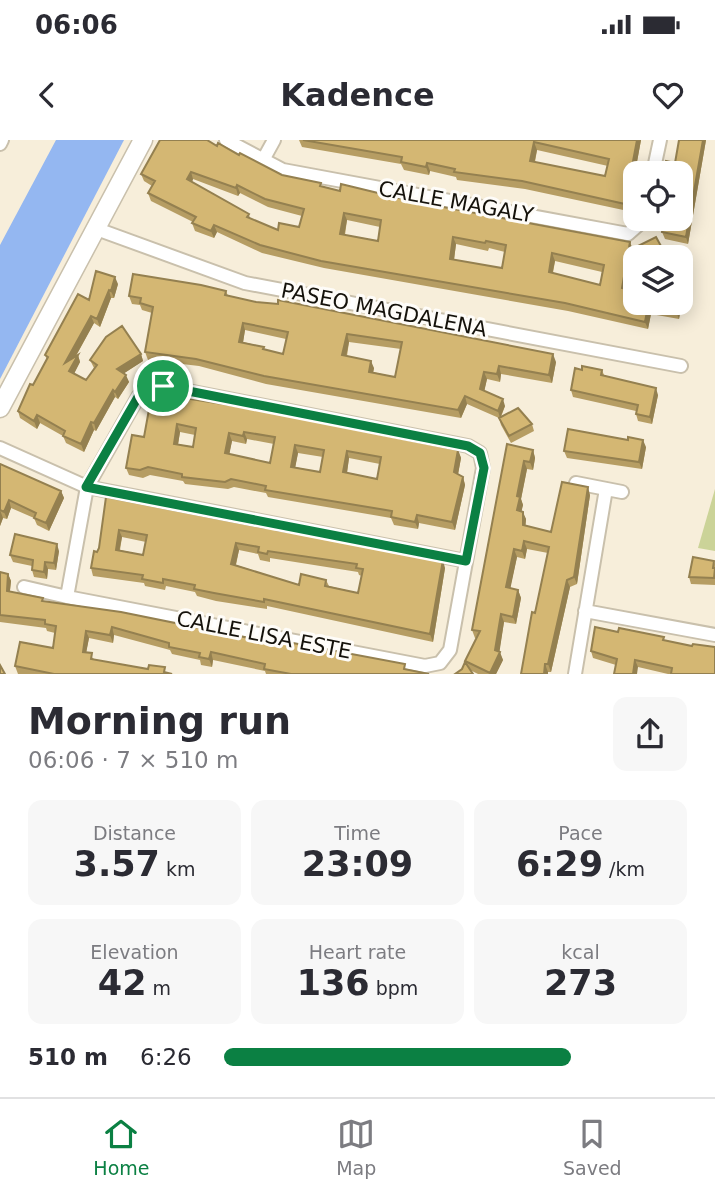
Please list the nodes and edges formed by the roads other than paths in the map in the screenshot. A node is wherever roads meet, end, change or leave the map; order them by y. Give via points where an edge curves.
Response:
1 (143, 140) edge
2 (226, 140) edge
3 (274, 140) edge
4 (660, 140) edge
5 (263, 160) junction
6 (656, 161) edge
7 (94, 228) junction
8 (631, 231) edge
9 (681, 366) dead end
10 (0, 408) edge
11 (0, 448) edge
12 (576, 483) edge
13 (86, 487) junction
14 (606, 488) junction
15 (622, 492) dead end
16 (466, 561) junction
17 (24, 587) dead end
18 (66, 597) junction
19 (585, 611) junction
20 (715, 635) edge
21 (575, 674) edge

1 - 7 street
2 - 5 street, CALLE MAGALY
3 - 5 street
4 - 6 street
5 - 8 street, CALLE MAGALY via 283,170 628,234
7 - 9 street, PASEO MAGDALENA via 245,283
7 - 10 street
11 - 13 street
12 - 14 street
13 - 16 street
13 - 16 street, CALLE LISA ESTE via 138,397 149,386 163,386 468,446 480,453 484,468
13 - 18 street
14 - 15 street
14 - 19 street
16 - 18 street, CALLE LISA ESTE via 450,650 440,663 425,666
17 - 18 street, CALLE LISA ESTE
19 - 20 street
19 - 21 street

